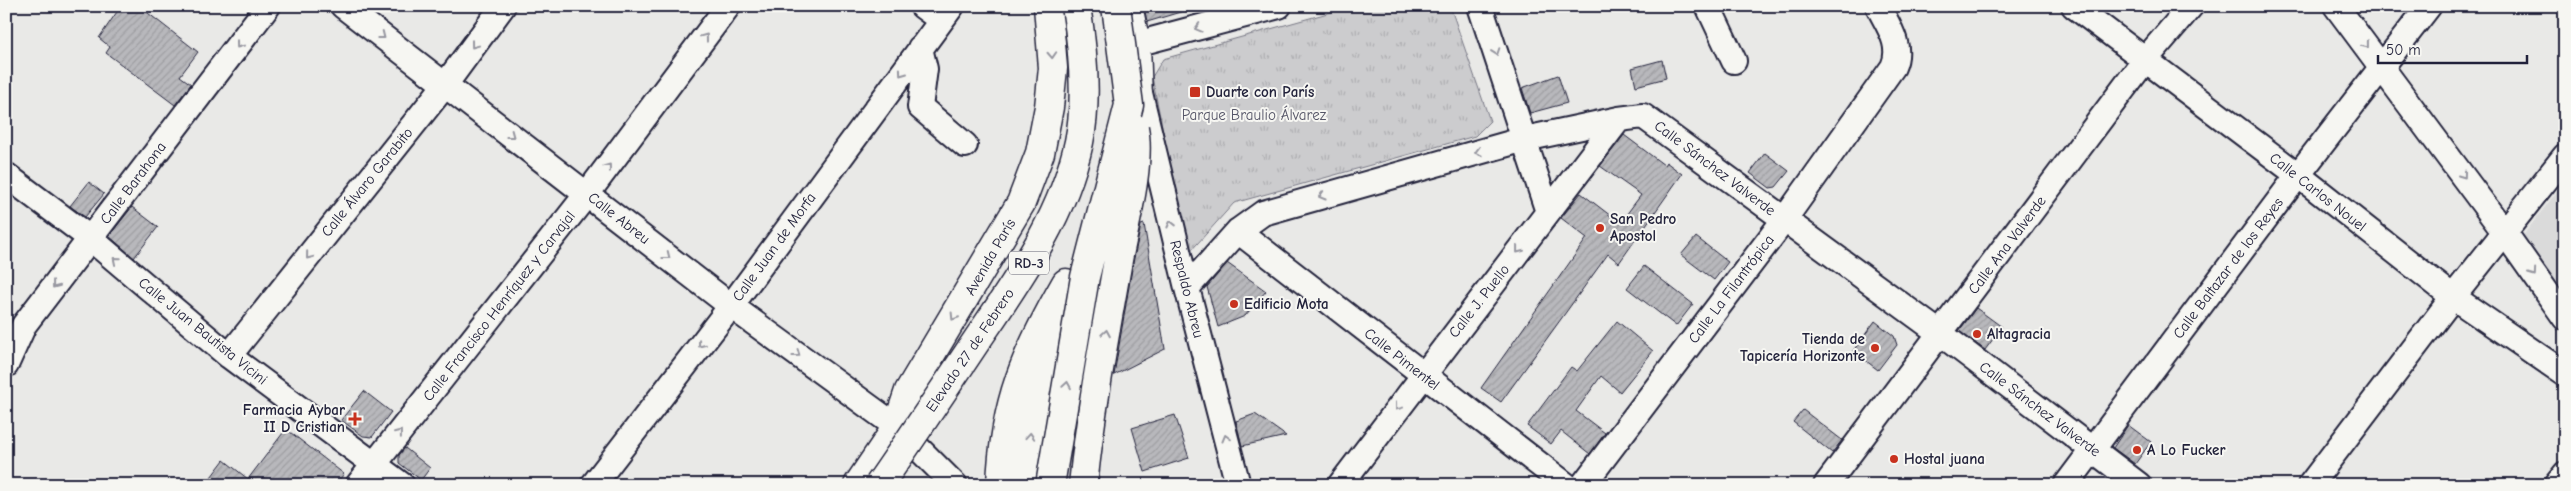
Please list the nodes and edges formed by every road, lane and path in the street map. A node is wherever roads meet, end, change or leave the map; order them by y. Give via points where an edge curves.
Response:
1 (268, 6) edge
2 (343, 6) edge
3 (503, 6) edge
4 (728, 6) edge
5 (922, 6) edge
6 (1048, 6) edge
7 (1066, 6) edge
8 (1076, 6) edge
9 (1116, 6) edge
10 (1128, 6) edge
11 (1279, 6) edge
12 (1480, 6) edge
13 (1708, 6) edge
14 (1878, 6) edge
15 (2074, 6) edge
16 (2191, 6) edge
17 (2336, 6) edge
18 (2430, 6) edge
19 (947, 13) edge
20 (1136, 44) junction
21 (920, 48) junction
22 (1734, 60) dead end
23 (2145, 60) junction
24 (2383, 66) junction
25 (445, 85) junction
26 (1134, 99) junction
27 (1620, 119) junction
28 (1525, 139) junction
29 (966, 145) dead end
30 (2565, 156) edge
31 (6, 175) edge
32 (2298, 175) junction
33 (587, 194) junction
34 (1548, 212) junction
35 (1784, 220) junction
36 (1238, 231) junction
37 (2505, 233) junction
38 (91, 238) junction
39 (1066, 283) junction
40 (1187, 288) junction
41 (2453, 297) junction
42 (731, 306) junction
43 (2565, 318) edge
44 (1941, 334) junction
45 (229, 356) junction
46 (6, 365) edge
47 (2565, 374) edge
48 (1422, 375) junction
49 (897, 427) junction
50 (2094, 449) junction
51 (374, 464) junction
52 (2565, 474) edge
53 (358, 485) edge
54 (402, 485) edge
55 (593, 485) edge
56 (858, 485) edge
57 (879, 485) edge
58 (954, 485) edge
59 (1001, 485) edge
60 (1024, 485) edge
61 (1050, 485) edge
62 (1083, 485) edge
63 (1238, 485) edge
64 (1340, 485) edge
65 (1566, 485) edge
66 (1583, 485) edge
67 (1826, 485) edge
68 (2066, 485) edge
69 (2139, 485) edge
70 (2310, 485) edge
71 (2556, 485) edge

1 -> 38 street, Calle Barahona
2 -> 25 street, Calle Abreu
3 -> 25 street, Calle Álvaro Garabito
33 -> 4 street, Calle Francisco Henríquez y Carvajal
5 - 19 street
6 -> 49 main road, Avenida París / RD-3 via 1052,68 1040,153 1021,203 909,391
7 - 49 main road via 1075,68 1067,144 1056,182 1011,270 924,397
8 - 57 main road, Elevado 27 de Febrero / RD-3, bridge via 1082,64 1079,140 1071,175 1051,223 1025,269
9 - 26 main road, RD-3, bridge
10 - 20 main road, RD-3
11 -> 20 street
12 -> 28 street
13 - 22 street
14 - 35 street, Calle La Filantrópica via 1897,44 1898,57
15 - 23 street, Calle Carlos Nouel
16 - 23 street, Calle Ana Valverde
17 -> 24 street
18 - 24 street, Calle Baltazar de los Reyes
19 - 21 street, Calle Juan de Morfa
20 - 26 main road, RD-3
21 - 29 street via 925,69 920,107
21 -> 42 street, Calle Juan de Morfa
23 - 32 street, Calle Carlos Nouel
23 - 44 street, Calle Ana Valverde
24 - 32 street, Calle Baltazar de los Reyes
24 -> 37 street
25 -> 33 street, Calle Abreu
25 -> 45 street, Calle Álvaro Garabito
26 - 39 main road, RD-3 via 1129,149 1118,185 1092,243
40 -> 26 street, Respaldo Abreu
61 -> 26 main road, RD-3, bridge via 1085,276
62 -> 26 main road, bridge via 1087,441 1132,186
27 - 28 street, Calle Sánchez Valverde
27 - 34 street, Calle J. Puello
27 - 35 street, Calle Sánchez Valverde via 1643,116 1655,123
28 - 34 street
28 -> 36 street, Calle Sánchez Valverde via 1263,213
30 - 37 street
31 - 38 street, Calle Juan Bautista Vicini
32 - 41 street, Calle Carlos Nouel
32 - 50 street, Calle Baltazar de los Reyes
33 -> 42 street, Calle Abreu
51 -> 33 street, Calle Francisco Henríquez y Carvajal
34 -> 48 street, Calle J. Puello
35 - 44 street, Calle Sánchez Valverde
35 - 66 street, Calle La Filantrópica
36 - 40 street, Calle Sánchez Valverde
36 - 48 street, Calle Pimentel
37 - 41 street
37 -> 43 street
45 -> 38 street, Calle Juan Bautista Vicini
38 -> 46 street, Calle Barahona via 24,325
39 - 59 main road via 1022,368 1009,415
60 -> 39 main road, RD-3 via 1037,390
63 -> 40 street, Respaldo Abreu
41 - 47 street, Calle Carlos Nouel
41 - 70 street
42 -> 49 street, Calle Abreu
42 -> 55 street, Calle Juan de Morfa
44 - 50 street, Calle Sánchez Valverde
44 - 67 street, Calle Ana Valverde
45 - 51 street, Calle Juan Bautista Vicini
48 -> 64 street, Calle J. Puello
48 - 65 street, Calle Pimentel
49 - 56 main road, Avenida París / RD-3
49 - 58 street, Calle Abreu
50 - 68 street, Calle Baltazar de los Reyes
50 - 69 street, Calle Sánchez Valverde
51 - 53 street, Calle Francisco Henríquez y Carvajal
51 - 54 street, Calle Juan Bautista Vicini
52 - 71 street

